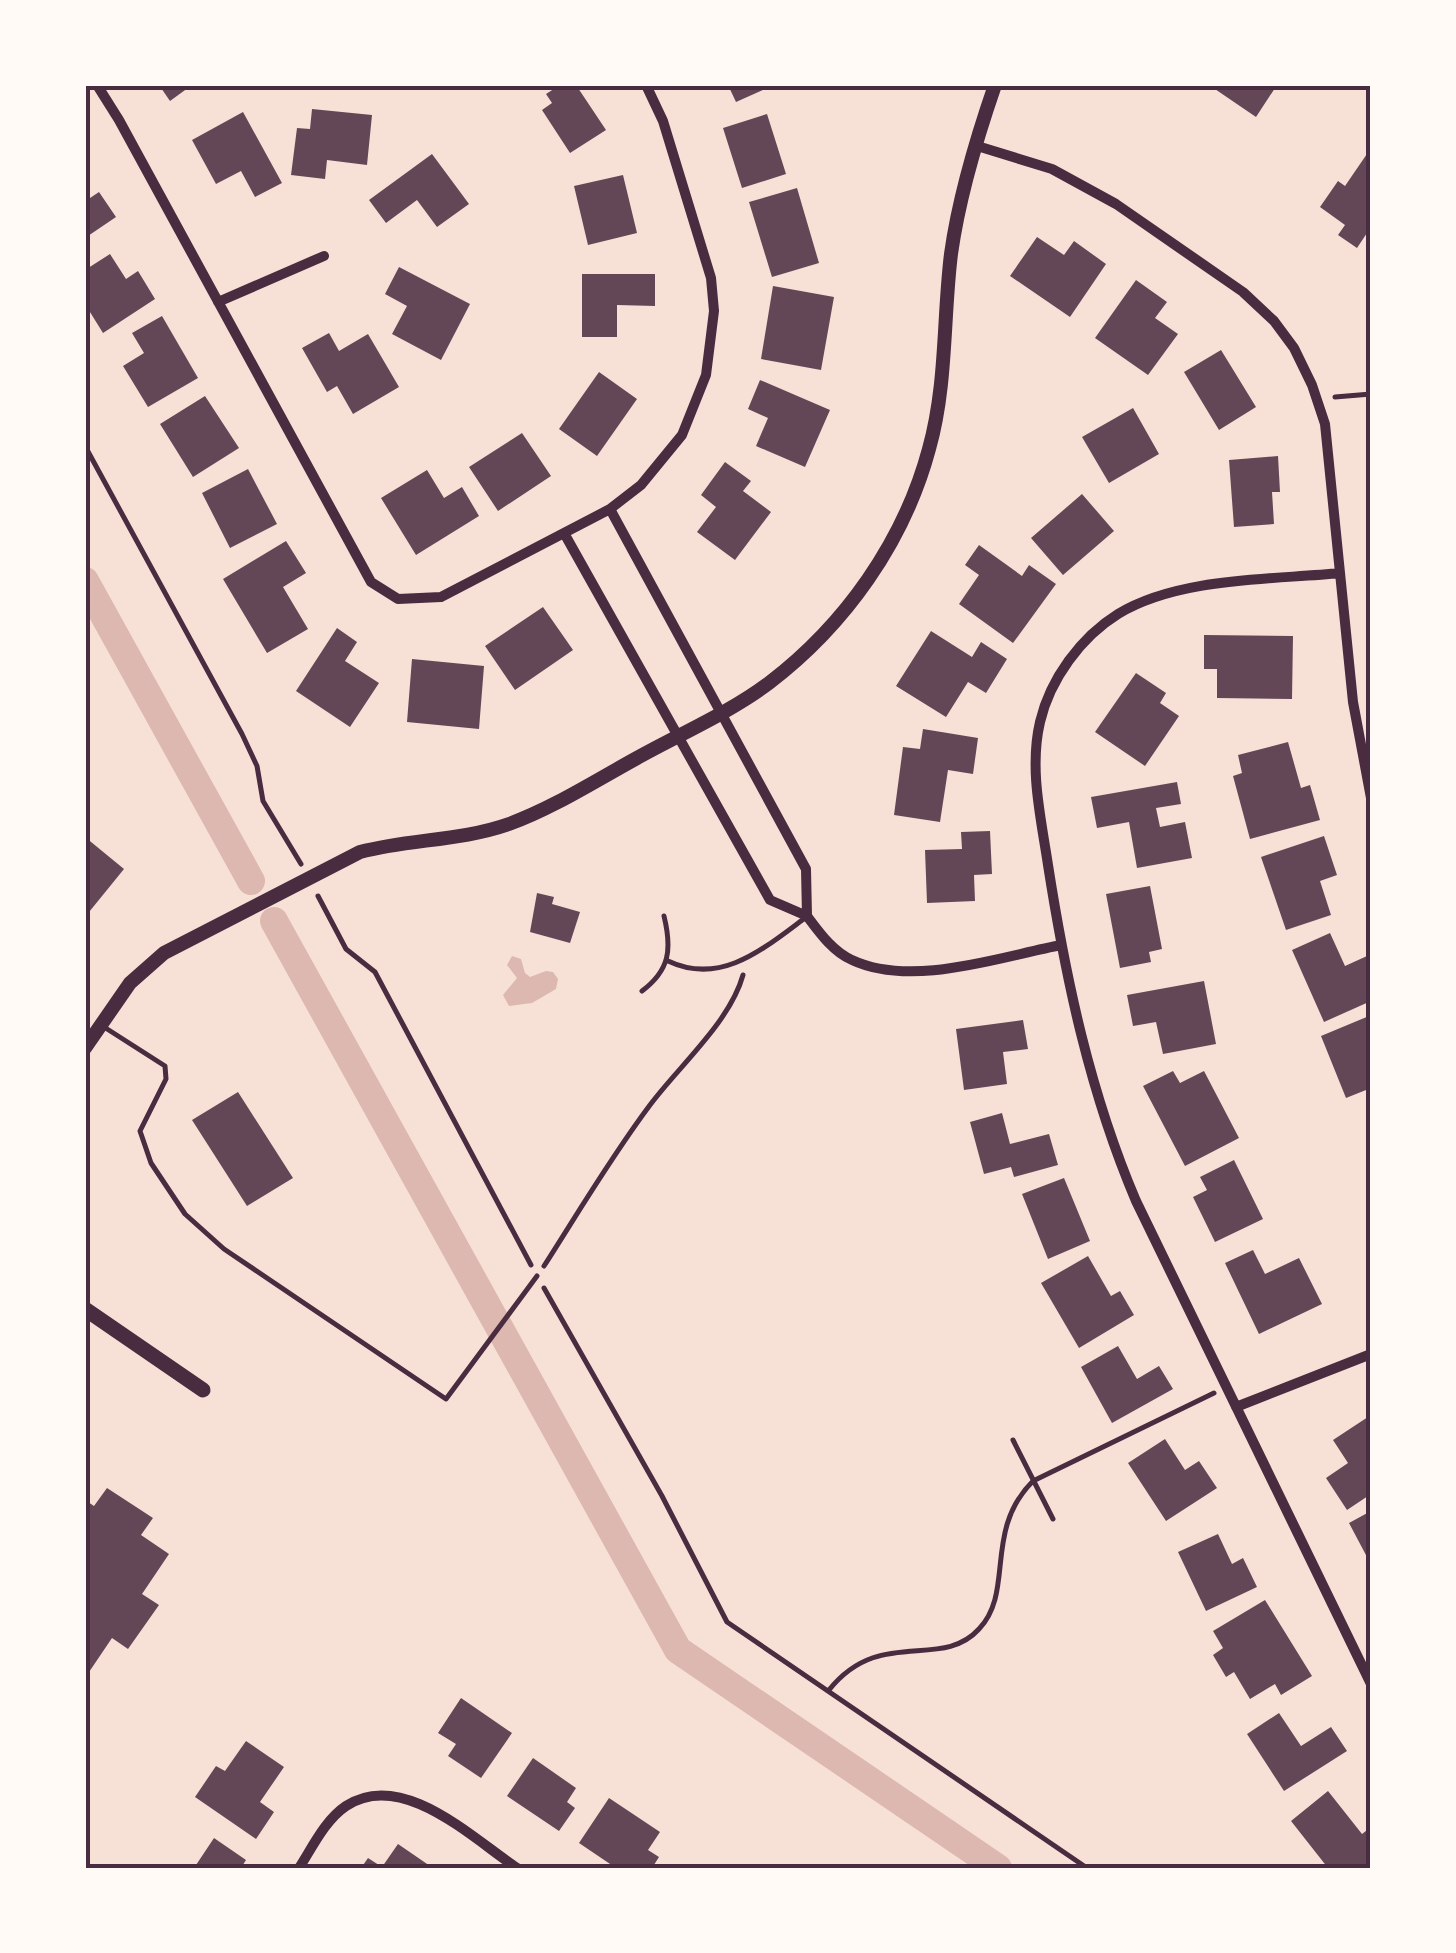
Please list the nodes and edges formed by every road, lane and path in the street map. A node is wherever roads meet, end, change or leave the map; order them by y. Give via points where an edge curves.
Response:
1 (97, 85) edge
2 (646, 85) edge
3 (995, 85) edge
4 (974, 145) junction
5 (324, 256) dead end
6 (218, 302) junction
7 (1371, 394) edge
8 (1317, 399) junction
9 (85, 446) edge
10 (610, 509) junction
11 (564, 533) junction
12 (1340, 574) junction
13 (720, 712) junction
14 (678, 735) junction
15 (1371, 798) edge
16 (308, 876) junction
17 (664, 916) dead end
18 (808, 916) junction
19 (1061, 945) junction
20 (748, 958) junction
21 (668, 960) junction
22 (642, 991) dead end
23 (101, 1026) junction
24 (85, 1048) edge
25 (538, 1276) junction
26 (85, 1310) edge
27 (1371, 1354) edge
28 (1226, 1387) junction
29 (203, 1390) dead end
30 (1236, 1407) junction
31 (1012, 1440) dead end
32 (1034, 1481) junction
33 (1053, 1519) dead end
34 (1371, 1684) edge
35 (829, 1690) junction
36 (299, 1868) edge
37 (516, 1868) edge
38 (1087, 1868) edge

1 - 6 street
2 - 10 street via 707,262 712,343 682,435 641,485
3 - 4 street
4 - 8 street via 1052,170 1116,204 1243,292 1294,348
4 - 13 street via 952,251 939,406 902,521 835,622 767,685
5 - 6 street
6 - 11 street via 371,582 398,599 441,598
7 - 8 path
8 - 12 street
9 - 16 path via 242,734 257,766 262,801
10 - 11 street
10 - 13 street
11 - 14 street
12 - 15 street via 1352,702
12 - 19 street via 1155,597 1118,614 1070,659 1040,721 1035,758
13 - 14 street
13 - 18 street via 806,870
14 - 16 street via 507,825 389,844
14 - 18 street via 770,900
16 - 23 street via 164,953 130,983
16 - 25 path via 346,949 375,972
17 - 21 lane
18 - 19 street via 850,960 919,973
18 - 20 lane
19 - 28 street via 1112,1146
20 - 21 lane via 714,971
20 - 25 path via 739,990 650,1105
21 - 22 lane
23 - 24 street
23 - 25 lane via 165,1066 166,1079 140,1132 151,1163 185,1214 224,1248 446,1399
25 - 35 path via 727,1622
26 - 29 main road
27 - 30 street
28 - 30 street
28 - 32 path
30 - 34 street
31 - 32 path
32 - 33 path
32 - 35 path via 1008,1515 990,1614 978,1630 950,1646 875,1655 856,1663
35 - 38 path
36 - 37 street via 345,1806 397,1795 424,1805

